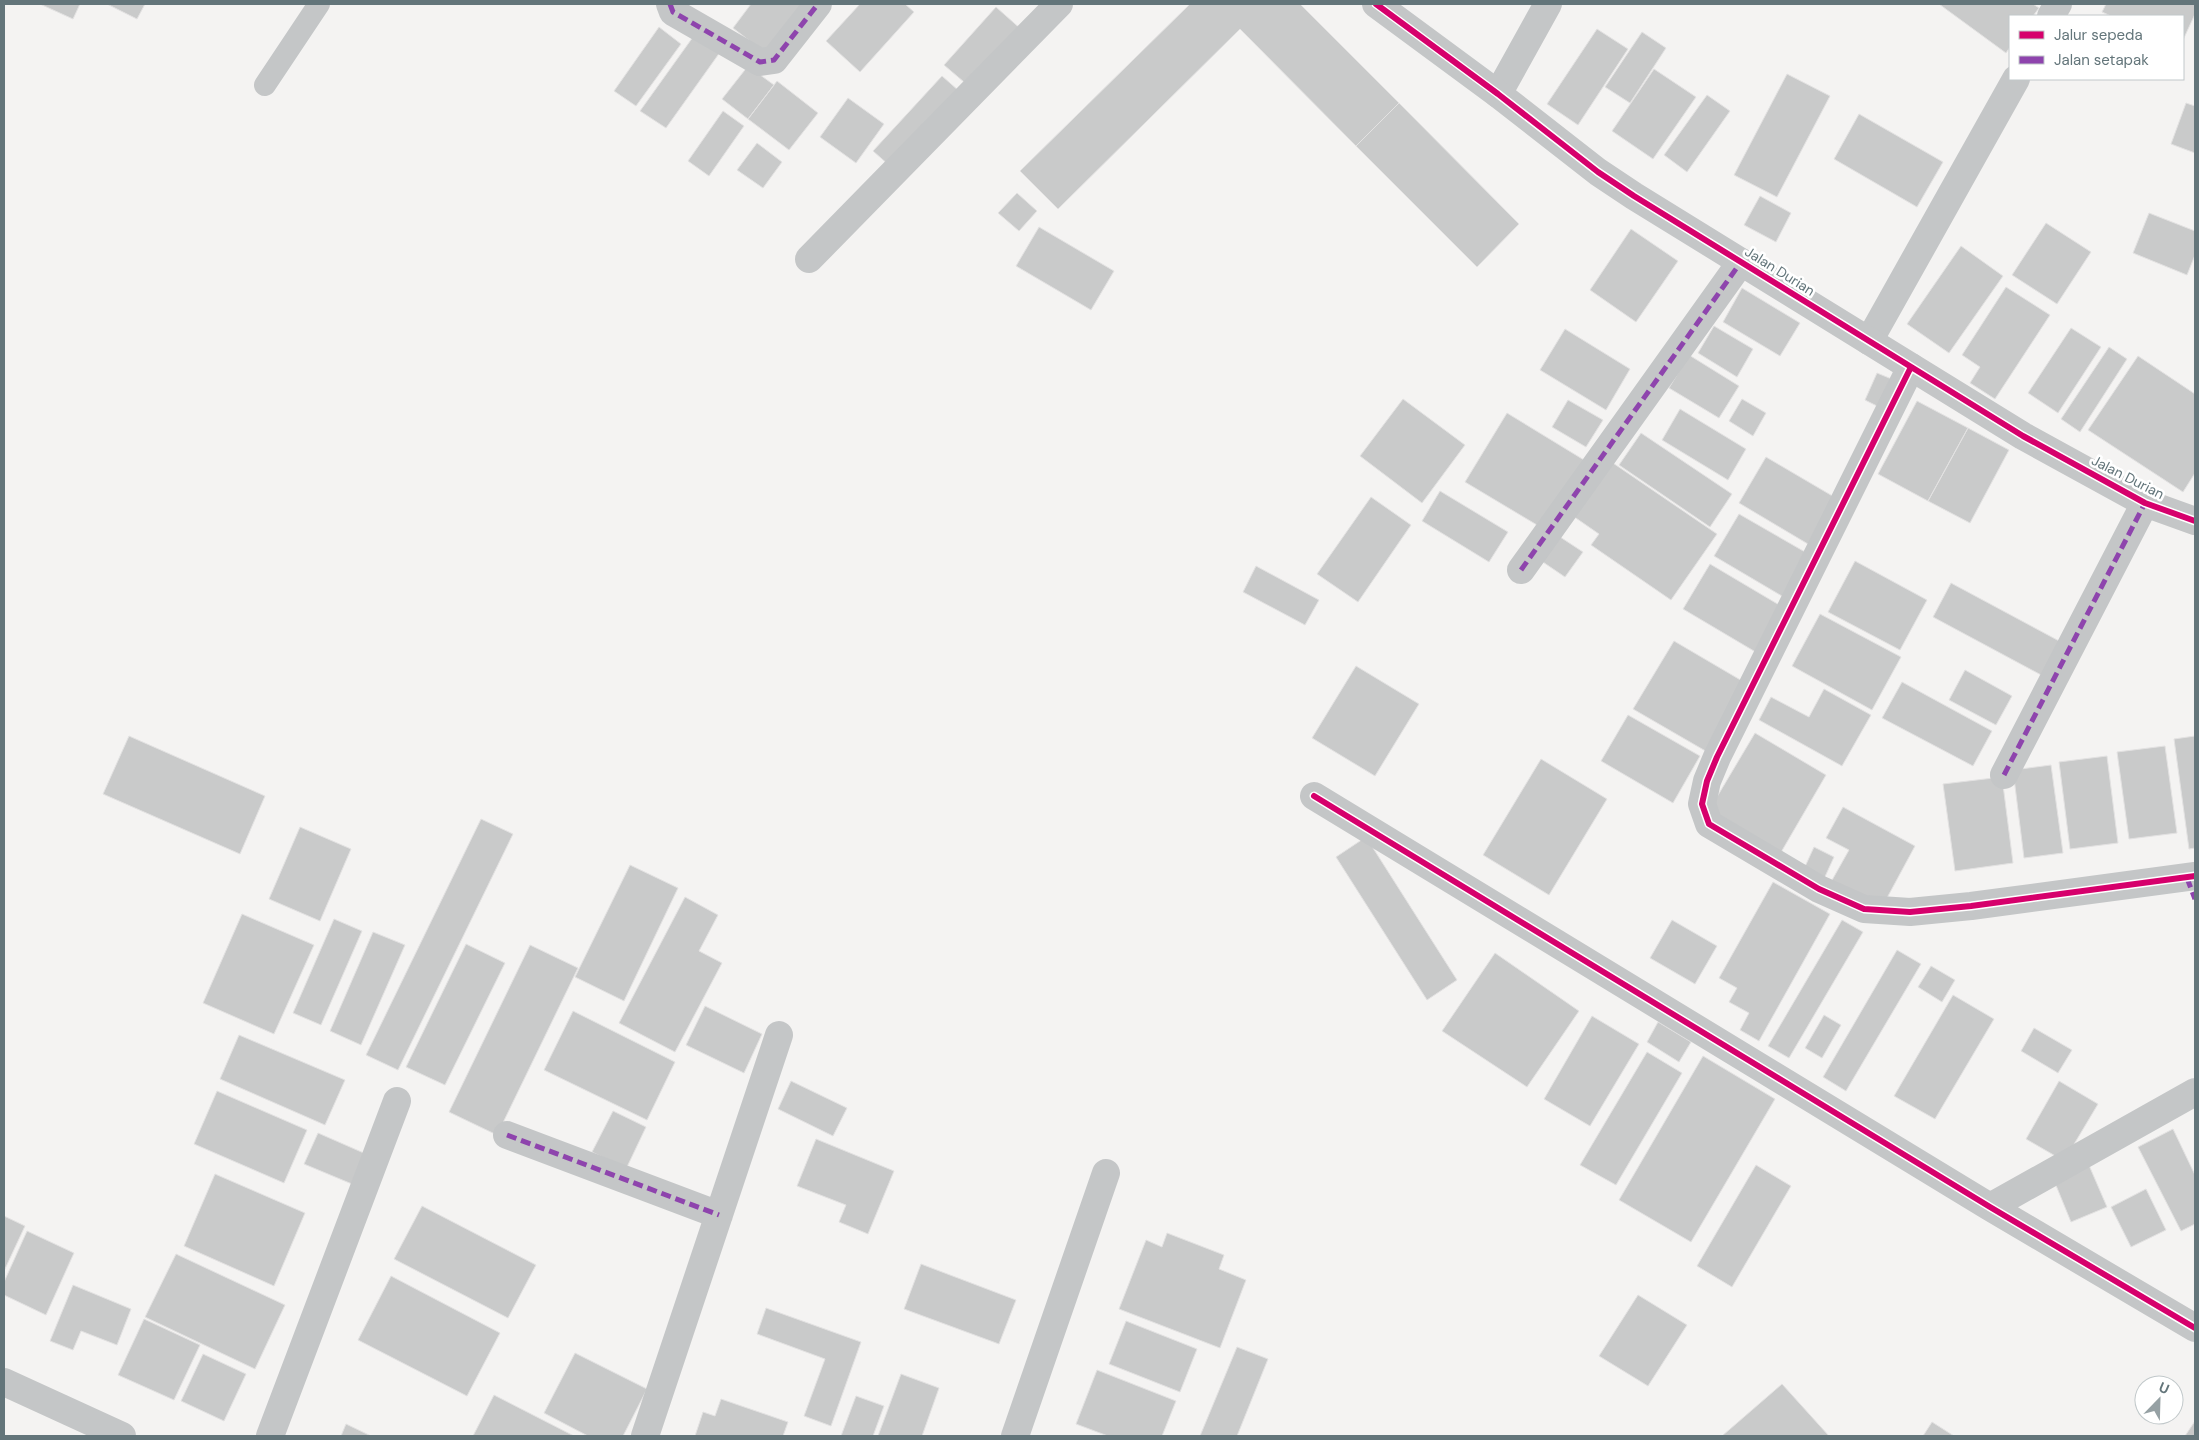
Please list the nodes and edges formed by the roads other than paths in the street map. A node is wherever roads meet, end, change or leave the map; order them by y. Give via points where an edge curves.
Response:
1 (319, 4) edge
2 (670, 4) edge
3 (818, 4) edge
4 (1059, 4) edge
5 (1376, 4) edge
6 (1548, 4) edge
7 (2058, 4) edge
8 (2052, 15) edge
9 (2015, 80) edge
10 (265, 85) dead end
11 (1498, 94) junction
12 (809, 259) dead end
13 (1741, 262) junction
14 (1869, 342) junction
15 (1912, 367) junction
16 (2145, 503) junction
17 (2195, 521) edge
18 (1521, 570) dead end
19 (2004, 775) dead end
20 (1314, 796) dead end
21 (2195, 876) edge
22 (779, 1035) dead end
23 (2195, 1092) edge
24 (397, 1101) dead end
25 (506, 1135) dead end
26 (1106, 1173) dead end
27 (1990, 1207) junction
28 (719, 1215) junction
29 (2195, 1328) edge
30 (4, 1382) edge
31 (122, 1436) edge
32 (270, 1436) edge
33 (645, 1436) edge
34 (1015, 1436) edge

1 - 10 lane
2 - 3 street via 673,12 760,62 767,62 774,60
4 - 12 street
5 - 11 street, Jalan Durian
6 - 11 street
7 - 8 street
9 - 14 street
11 - 13 street, Jalan Durian via 1598,172
13 - 14 street, Jalan Durian
13 - 18 street
14 - 15 street, Jalan Durian
15 - 16 street, Jalan Durian via 2023,436
15 - 21 street via 1717,757 1702,804 1709,824 1819,888 1864,909 1910,912 1971,906
16 - 17 street, Jalan Durian
16 - 19 street
20 - 27 street
22 - 28 street
23 - 27 street
24 - 32 street
25 - 28 street
26 - 34 street
27 - 29 street
28 - 33 street
30 - 31 street

